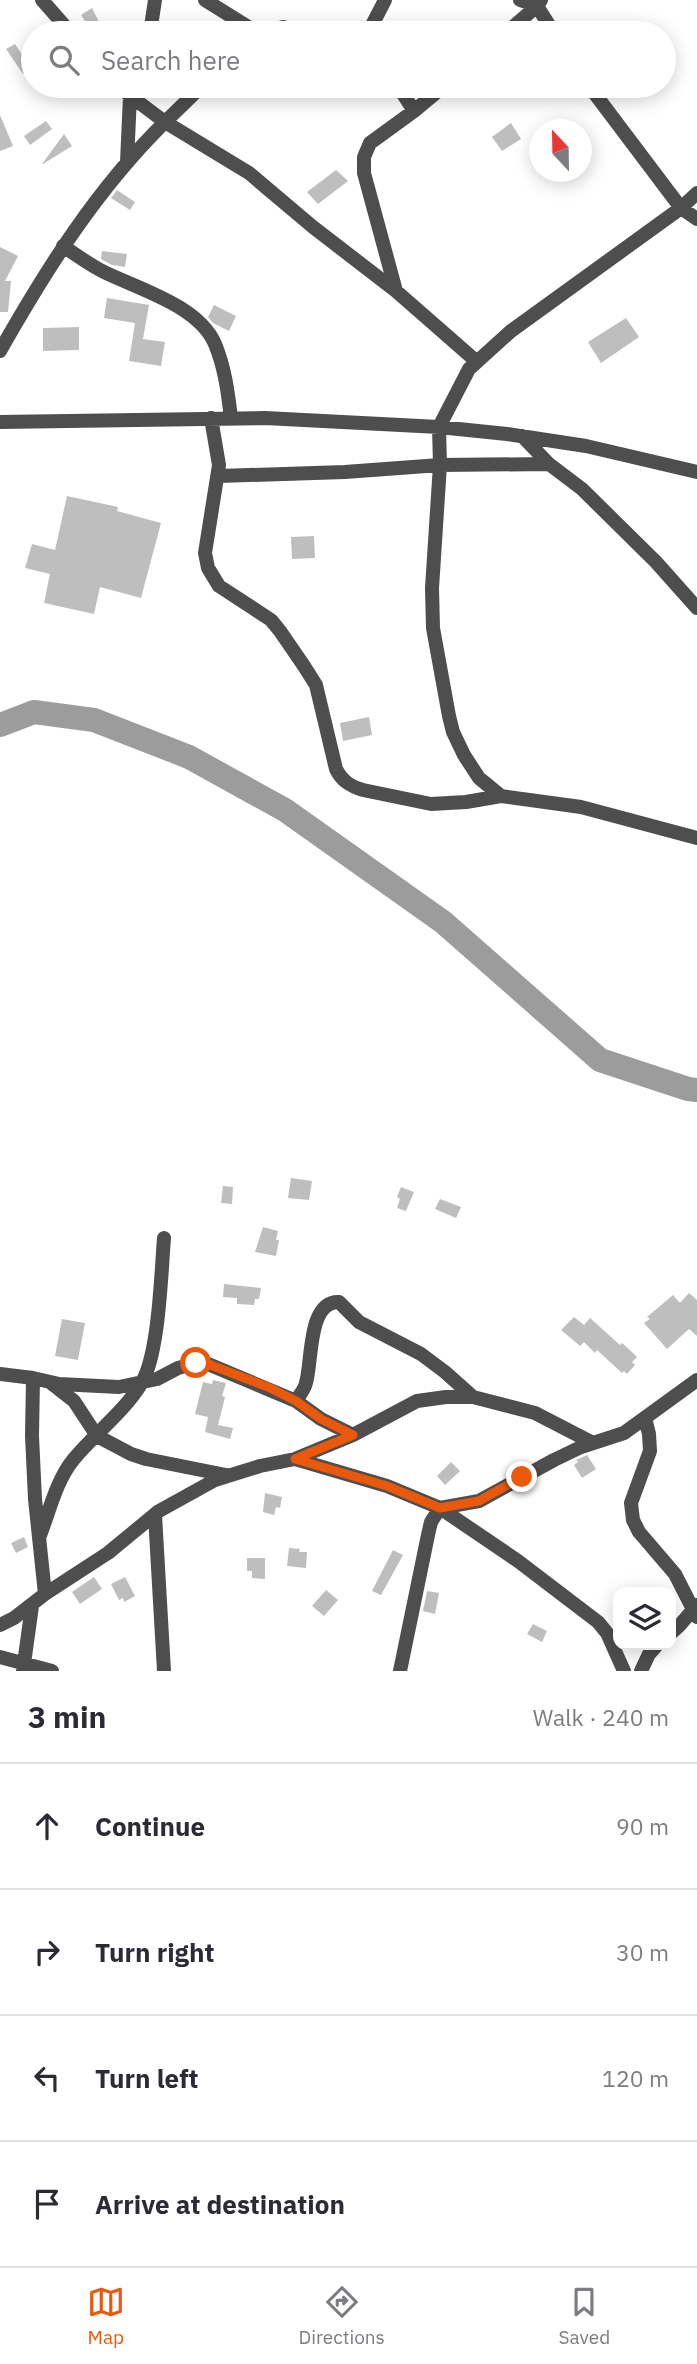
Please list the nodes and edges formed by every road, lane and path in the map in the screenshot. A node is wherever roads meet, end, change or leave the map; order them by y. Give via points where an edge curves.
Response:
1 (42, 0) edge
2 (155, 0) edge
3 (205, 0) edge
4 (385, 0) edge
5 (520, 0) edge
6 (539, 3) edge
7 (60, 21) edge
8 (152, 21) edge
9 (239, 21) edge
10 (374, 21) edge
11 (519, 21) edge
12 (548, 21) edge
13 (131, 98) edge
14 (139, 98) edge
15 (190, 98) edge
16 (406, 98) edge
17 (430, 98) edge
18 (598, 98) edge
19 (414, 111) junction
20 (165, 122) junction
21 (127, 162) junction
22 (697, 193) edge
23 (681, 208) junction
24 (697, 219) edge
25 (63, 246) junction
26 (396, 290) junction
27 (0, 351) edge
28 (476, 361) junction
29 (211, 418) junction
30 (231, 418) junction
31 (0, 422) edge
32 (439, 427) junction
33 (522, 436) junction
34 (549, 464) junction
35 (440, 465) junction
36 (697, 472) edge
37 (219, 476) junction
38 (697, 608) edge
39 (501, 796) junction
40 (697, 838) edge
41 (164, 1238) dead end
42 (0, 1374) edge
43 (33, 1378) junction
44 (697, 1380) edge
45 (49, 1382) junction
46 (141, 1384) junction
47 (472, 1397) junction
48 (296, 1401) junction
49 (645, 1418) junction
50 (353, 1435) junction
51 (97, 1436) junction
52 (593, 1443) junction
53 (295, 1459) junction
54 (228, 1475) junction
55 (440, 1508) junction
56 (155, 1515) junction
57 (39, 1538) junction
58 (45, 1594) junction
59 (32, 1606) junction
60 (696, 1611) edge
61 (0, 1625) edge
62 (676, 1629) edge
63 (653, 1650) edge
64 (0, 1657) edge
65 (24, 1667) edge
66 (52, 1671) edge
67 (164, 1671) edge
68 (400, 1671) edge
69 (624, 1671) edge
70 (641, 1671) edge

1 - 7 street
2 - 8 street
3 - 9 street
4 - 10 street
5 - 6 street
6 - 11 street
6 - 12 street
13 - 21 street
14 - 20 street
15 - 20 street
16 - 19 street
17 - 19 street
18 - 23 street
19 - 26 street via 370,143 364,157 364,173
20 - 21 street
20 - 26 street via 249,173
21 - 25 street
22 - 23 street
23 - 24 street
23 - 28 street
25 - 27 street
25 - 30 street via 101,271 184,310 201,325 214,342 225,373
26 - 28 street
28 - 32 street
29 - 30 street
29 - 31 street
29 - 37 street
30 - 32 street
32 - 33 street
32 - 35 street
33 - 34 street
33 - 36 street
34 - 35 street
34 - 38 street via 582,489
35 - 37 street
35 - 39 street via 433,628 449,716 464,755 479,778
37 - 39 street via 205,553 208,568 219,586 271,620 316,685 340,777 363,790 431,804
39 - 40 street via 581,807
41 - 46 street via 154,1346
42 - 43 street
43 - 45 street
43 - 57 street
44 - 49 street
45 - 46 street via 90,1387
45 - 51 street via 74,1401
46 - 48 street via 178,1368 208,1364
46 - 51 street
47 - 48 street via 421,1354 376,1333 339,1302 332,1302 314,1328 307,1379
47 - 50 street via 417,1401
47 - 52 street via 535,1413
48 - 50 street
49 - 52 street via 624,1433
49 - 60 street via 650,1451 631,1503 633,1520
50 - 53 street
51 - 54 street via 146,1459
51 - 57 street via 72,1461
52 - 55 street via 479,1501
53 - 54 street
53 - 55 street via 387,1486
54 - 56 street
55 - 68 street via 431,1522
55 - 69 street via 598,1622
56 - 58 street
56 - 67 street
57 - 58 street
58 - 59 street
59 - 61 street
59 - 65 street
60 - 62 street
63 - 70 street
64 - 65 street
65 - 66 street

